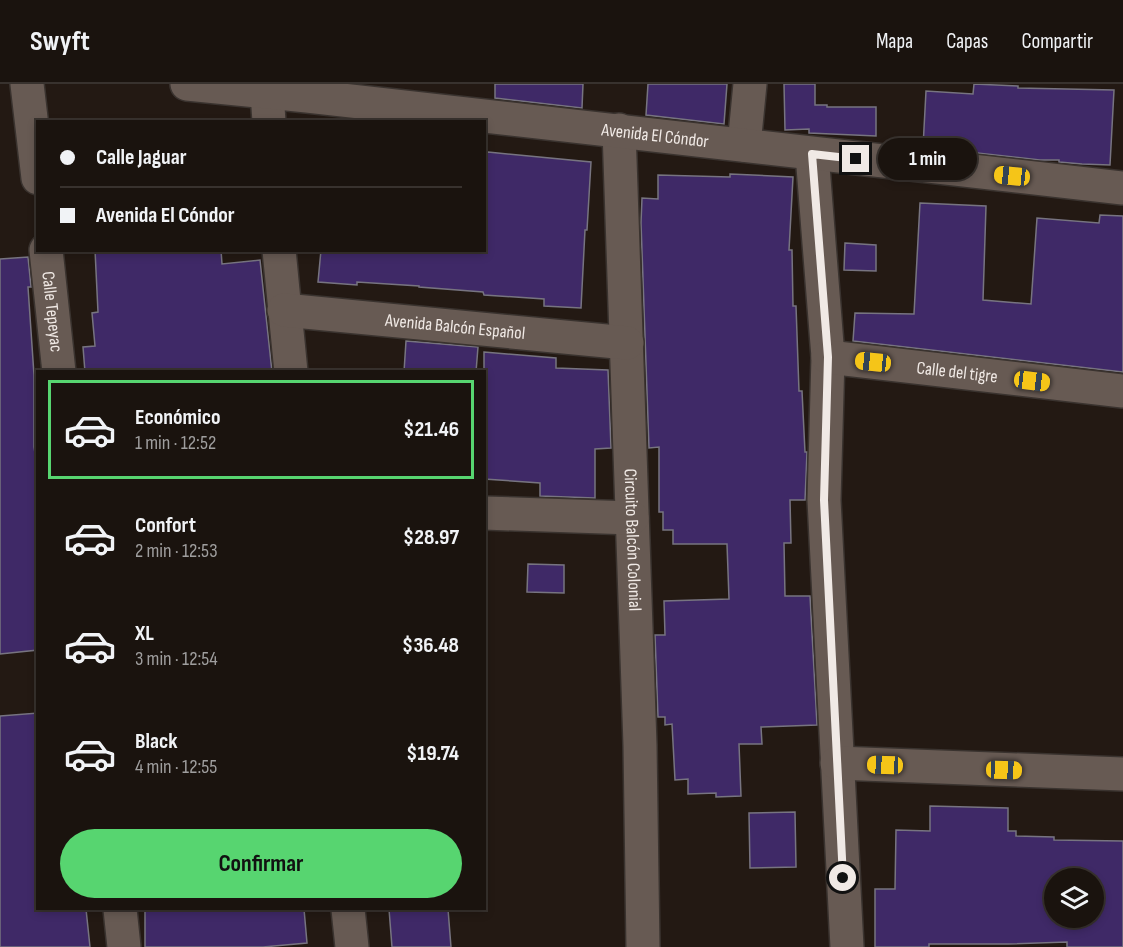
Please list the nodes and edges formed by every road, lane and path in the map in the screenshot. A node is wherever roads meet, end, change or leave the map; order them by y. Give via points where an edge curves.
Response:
1 (27, 84) edge
2 (187, 84) edge
3 (750, 84) edge
4 (308, 90) edge
5 (268, 107) edge
6 (619, 130) junction
7 (744, 145) junction
8 (812, 154) junction
9 (36, 161) edge
10 (1123, 188) edge
11 (46, 252) edge
12 (279, 252) edge
13 (284, 310) junction
14 (627, 343) junction
15 (828, 357) junction
16 (59, 370) edge
17 (291, 370) edge
18 (1123, 392) edge
19 (486, 513) edge
20 (632, 518) junction
21 (837, 763) junction
22 (1123, 774) edge
23 (120, 910) edge
24 (348, 910) edge
25 (124, 947) edge
26 (352, 947) edge
27 (643, 947) edge
28 (847, 947) edge

1 - 9 street
2 - 5 street, Avenida El Cóndor
3 - 7 street
4 - 5 street, Avenida El Cóndor
4 - 6 street, Avenida El Cóndor
6 - 7 street, Avenida El Cóndor
6 - 14 street, Circuito Balcón Colonial
7 - 8 street, Avenida El Cóndor
8 - 10 street, Avenida El Cóndor
8 - 15 street
11 - 16 street, Calle Tepeyac
12 - 13 street
13 - 14 street, Avenida Balcón Español
13 - 17 street
14 - 20 street, Circuito Balcón Colonial
15 - 18 street, Calle del tigre
15 - 21 street via 824,500
19 - 20 street
20 - 27 street, Circuito Balcón Colonial
21 - 22 street
21 - 28 street
23 - 25 street
24 - 26 street

